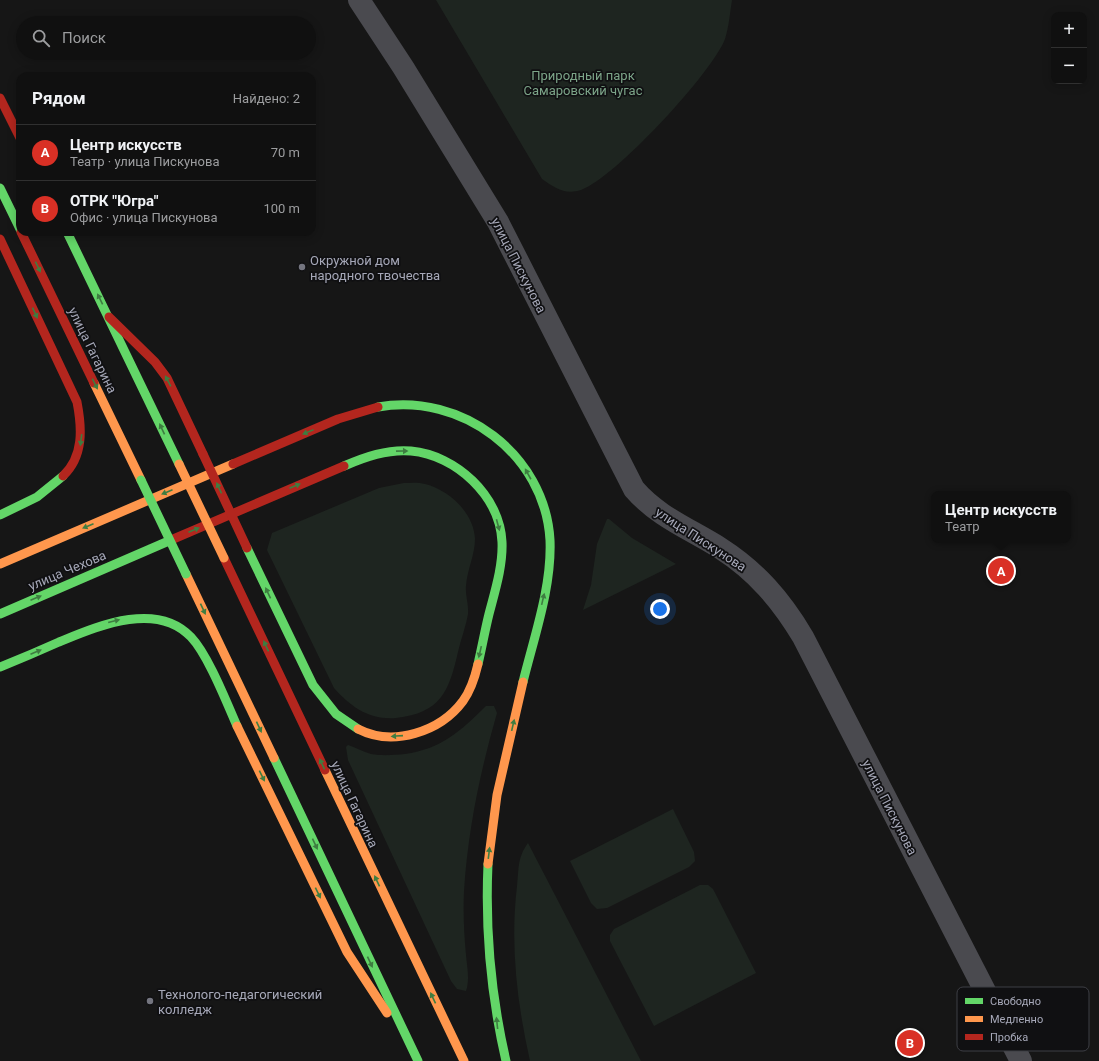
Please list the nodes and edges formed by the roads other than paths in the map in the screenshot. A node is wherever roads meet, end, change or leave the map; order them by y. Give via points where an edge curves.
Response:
1 (359, 0) edge
2 (0, 98) edge
3 (16, 130) edge
4 (0, 188) edge
5 (16, 221) edge
6 (23, 236) edge
7 (69, 236) edge
8 (0, 240) edge
9 (109, 317) junction
10 (0, 515) edge
11 (0, 564) edge
12 (236, 583) junction
13 (0, 614) edge
14 (268, 626) dead end
15 (286, 651) dead end
16 (0, 667) edge
17 (309, 681) junction
18 (236, 722) junction
19 (299, 812) junction
20 (983, 987) edge
21 (450, 1034) junction
22 (1016, 1051) edge
23 (413, 1052) junction
24 (418, 1061) edge
25 (464, 1061) edge
26 (468, 1061) edge
27 (506, 1061) edge
28 (1021, 1061) edge

1 - 20 street, улица Пискунова via 498,222 634,489 657,511 741,562 772,591 787,611 803,637
2 - 3 main road
4 - 5 main road, улица Гагарина
6 -> 19 main road, улица Гагарина, bridge
9 -> 7 main road
8 -> 10 main road via 77,402 82,423 77,456 59,482 44,494
12 -> 9 main road, улица Гагарина, bridge
17 -> 9 main road, bridge via 167,378 155,362
27 -> 11 main road via 498,1030 492,970 488,920 488,862 505,760 545,590 551,551 546,512 537,489 524,466 505,444 461,415 433,406 407,404 378,407 344,418
12 - 14 main road
21 -> 12 main road, улица Гагарина
13 -> 17 main road, улица Чехова via 364,457 387,452 412,451 434,456 464,472 492,506 502,542 500,563 473,680 465,699 450,715 431,728 409,735 387,737 352,727 325,702
15 - 17 main road
16 -> 18 main road via 114,621 136,618 165,622 188,635 196,644
18 - 19 main road
18 -> 23 main road via 347,952
19 -> 23 main road
21 - 25 main road, улица Гагарина
21 - 26 main road
22 - 28 street, улица Пискунова
23 - 24 main road

